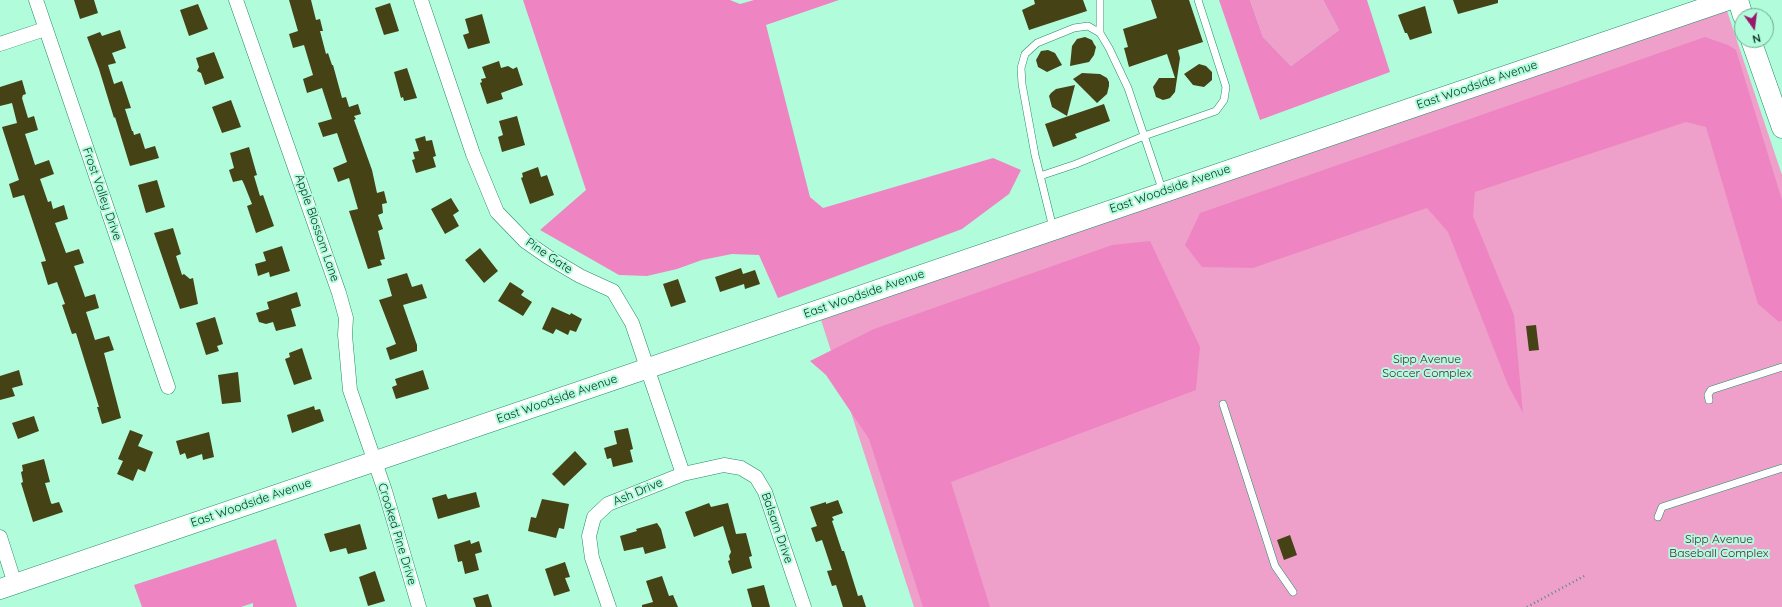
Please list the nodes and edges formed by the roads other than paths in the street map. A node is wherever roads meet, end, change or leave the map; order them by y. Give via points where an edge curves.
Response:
1 (36, 0) edge
2 (236, 0) edge
3 (421, 0) edge
4 (1100, 0) edge
5 (1198, 0) edge
6 (1728, 0) edge
7 (45, 29) junction
8 (1100, 33) junction
9 (0, 44) edge
10 (1755, 48) edge
11 (1782, 128) edge
12 (1144, 136) junction
13 (1040, 176) junction
14 (1163, 192) junction
15 (1053, 230) junction
16 (1782, 367) edge
17 (647, 369) junction
18 (168, 388) dead end
19 (1709, 400) dead end
20 (1223, 404) dead end
21 (375, 461) junction
22 (1782, 468) edge
23 (683, 474) junction
24 (1658, 517) dead end
25 (0, 537) edge
26 (8, 586) edge
27 (1293, 592) dead end
28 (419, 607) edge
29 (609, 607) edge
30 (804, 607) edge

1 - 7 street, Frost Valley Drive
2 - 21 street, Apple Blossom Lane via 339,293 346,318 350,390
3 - 17 street, Pine Gate via 473,154 497,212 525,241 548,257 580,276 613,291 632,323
4 - 8 lane
5 - 12 lane via 1226,87 1224,100 1216,111
6 - 14 main road, East Woodside Avenue
7 - 9 street
7 - 18 street, Frost Valley Drive
8 - 12 lane via 1110,48 1128,88
8 - 13 lane via 1088,26 1074,28 1037,43 1025,54 1021,68 1022,84
10 - 11 main road
12 - 13 lane
12 - 14 lane
13 - 15 lane
14 - 15 main road, East Woodside Avenue
15 - 17 main road, East Woodside Avenue
16 - 19 lane via 1711,390 1708,394
17 - 21 main road, East Woodside Avenue
17 - 23 street, Pine Gate
20 - 27 lane via 1275,566
21 - 26 main road, East Woodside Avenue
21 - 28 street, Crooked Pine Drive
22 - 24 lane via 1662,507
23 - 29 street, Ash Drive via 608,504 594,517 589,536 592,558
23 - 30 street, Balsam Drive via 724,465 741,468 756,477 765,492
25 - 26 street

